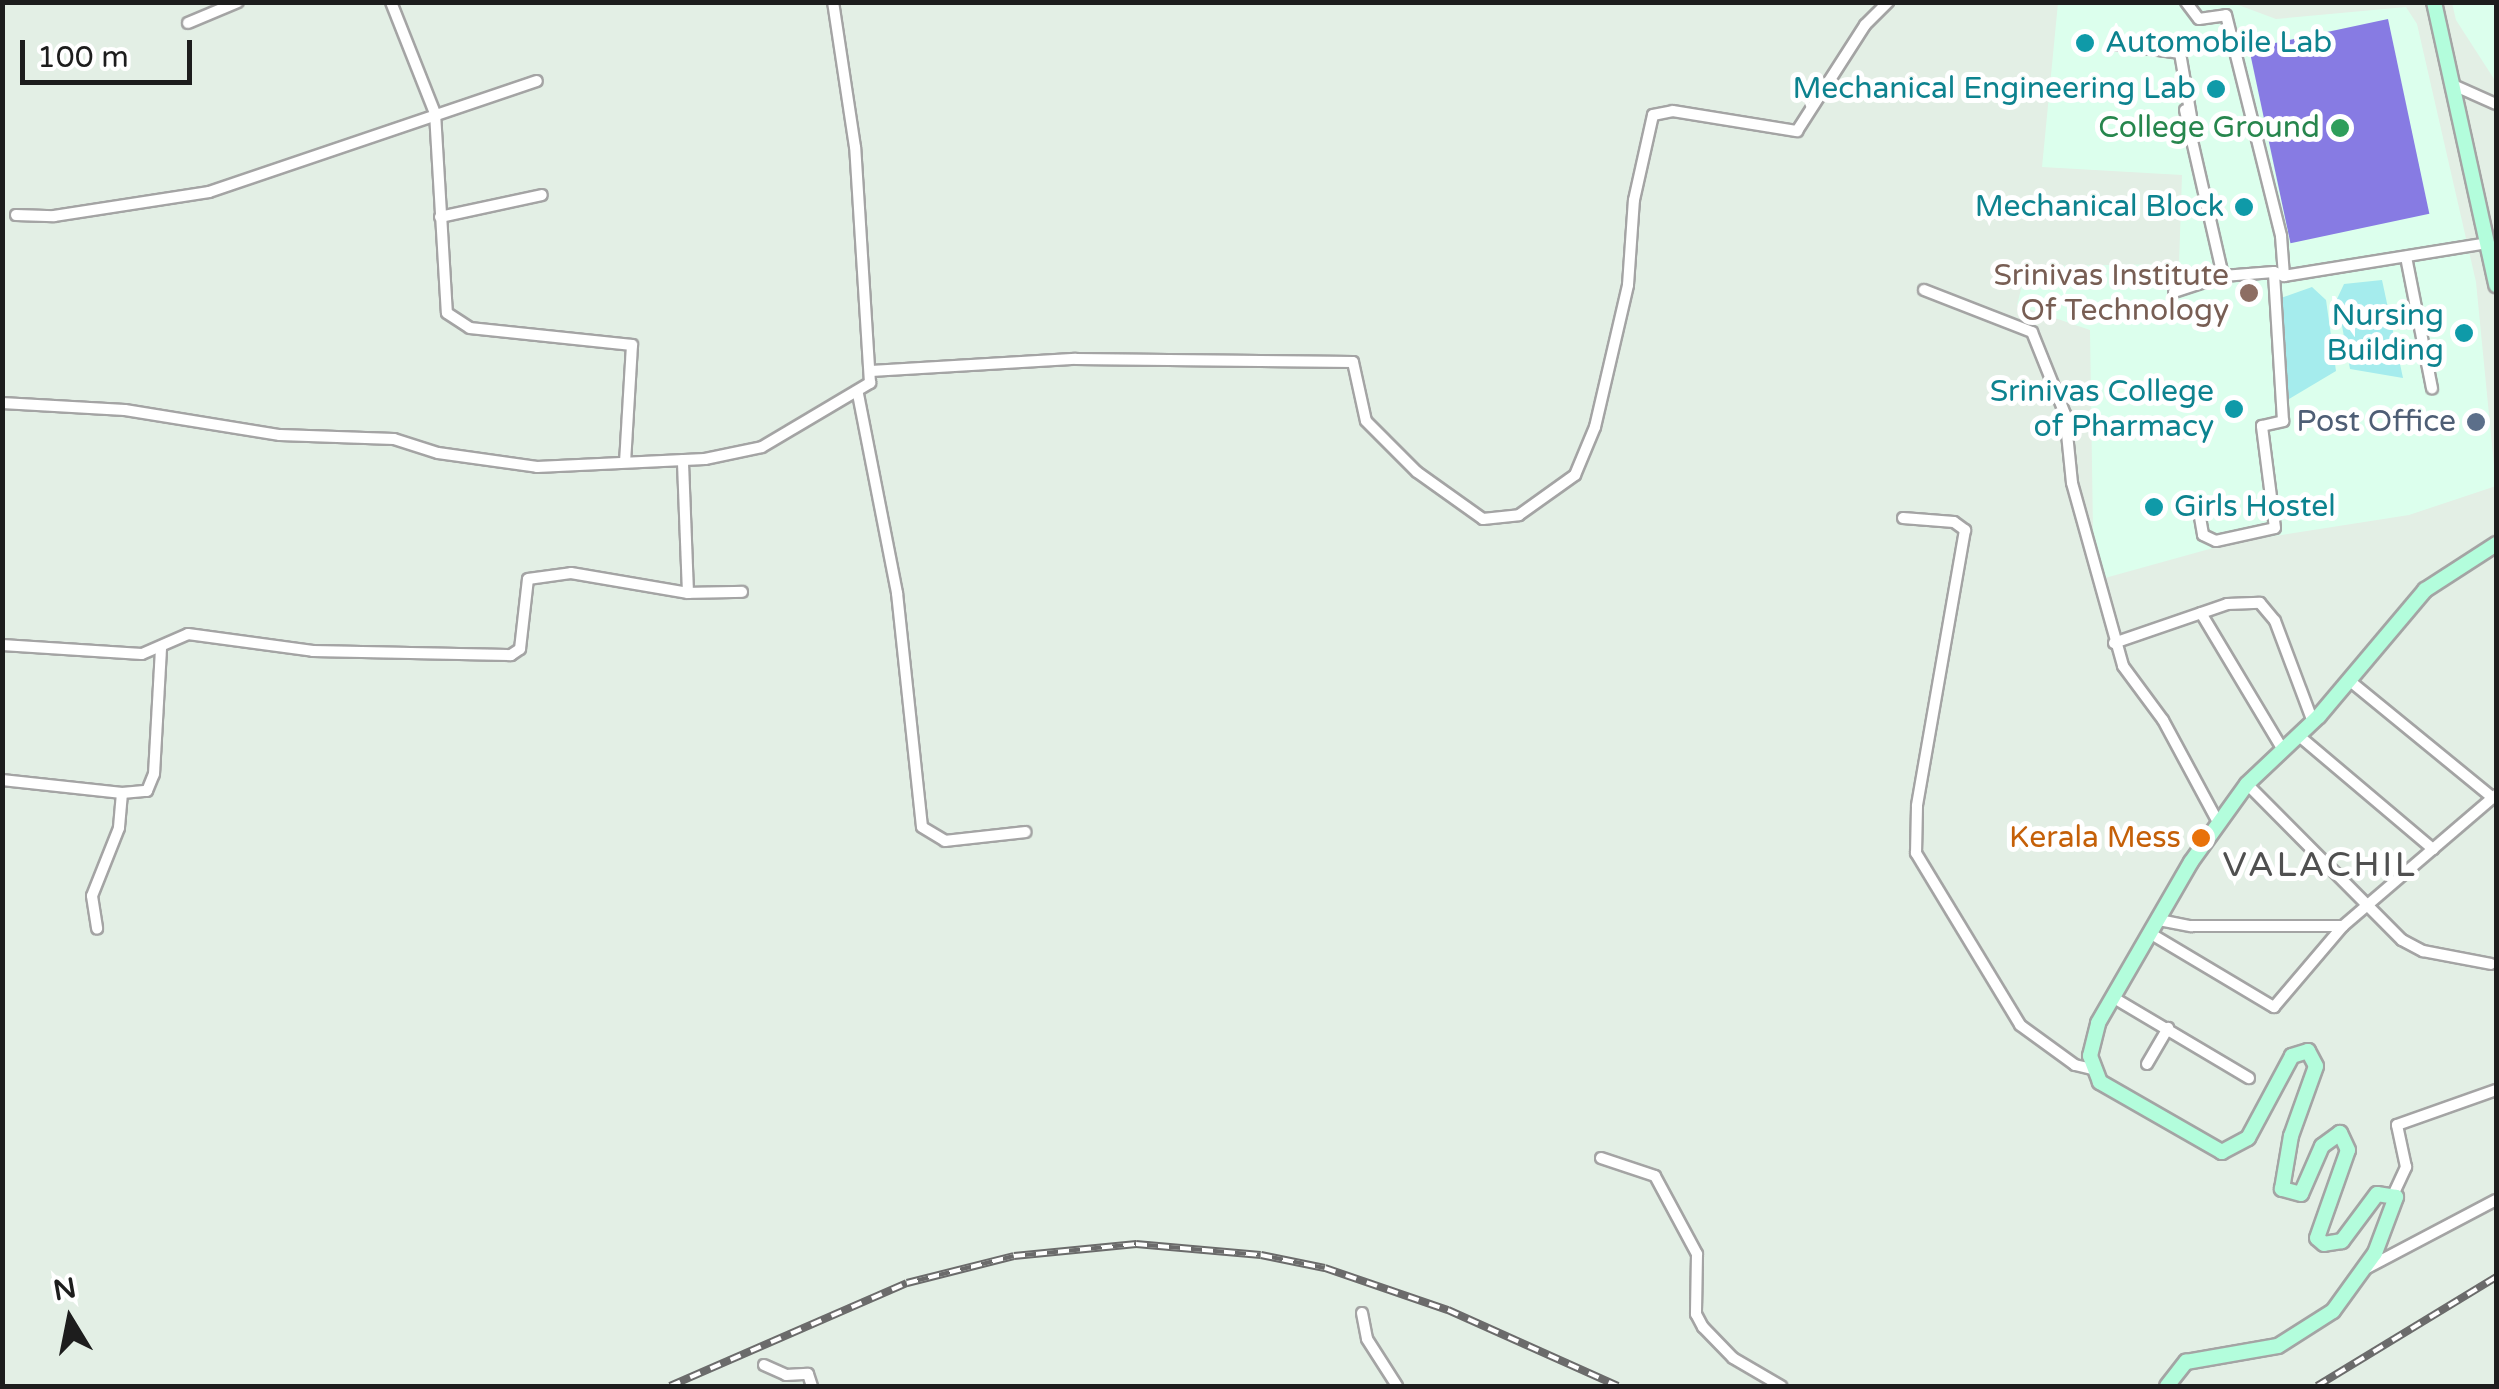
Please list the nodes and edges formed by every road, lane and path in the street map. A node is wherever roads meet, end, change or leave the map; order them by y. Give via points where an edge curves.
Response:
1 (238, 2) edge
2 (391, 2) edge
3 (833, 2) edge
4 (1888, 2) edge
5 (2186, 2) edge
6 (2434, 2) edge
7 (188, 23) dead end
8 (2115, 44) dead end
9 (537, 82) dead end
10 (2451, 84) junction
11 (2496, 104) edge
12 (435, 113) junction
13 (542, 195) dead end
14 (16, 215) dead end
15 (440, 217) junction
16 (2488, 242) junction
17 (2406, 257) junction
18 (2279, 274) junction
19 (2224, 276) junction
20 (2496, 285) edge
21 (1924, 290) dead end
22 (2174, 292) dead end
23 (872, 371) junction
24 (2432, 388) dead end
25 (858, 394) junction
26 (2, 403) edge
27 (683, 460) junction
28 (625, 462) junction
29 (2198, 506) dead end
30 (1903, 518) dead end
31 (2496, 544) edge
32 (742, 592) dead end
33 (688, 593) junction
34 (2201, 613) junction
35 (2114, 643) junction
36 (2, 645) edge
37 (161, 648) junction
38 (2350, 681) junction
39 (2313, 722) junction
40 (2298, 735) junction
41 (2283, 750) junction
42 (2, 780) edge
43 (2247, 784) junction
44 (122, 793) junction
45 (2495, 797) edge
46 (2218, 824) junction
47 (1025, 832) dead end
48 (2433, 850) junction
49 (2370, 902) junction
50 (2159, 920) junction
51 (2344, 926) junction
52 (97, 928) dead end
53 (2153, 935) junction
54 (2490, 964) dead end
55 (2114, 998) junction
56 (2168, 1028) junction
57 (2147, 1064) dead end
58 (2092, 1069) junction
59 (2249, 1078) dead end
60 (2496, 1090) edge
61 (1602, 1158) dead end
62 (2394, 1192) junction
63 (2496, 1200) edge
64 (2364, 1270) junction
65 (1362, 1313) dead end
66 (764, 1365) dead end
67 (812, 1386) edge
68 (1397, 1386) edge
69 (1781, 1386) edge
70 (2167, 1386) edge

1 - 7 street
2 - 12 street
3 - 23 street via 855,146
4 - 23 street via 1865,25 1798,131 1672,112 1653,115 1634,200 1628,286 1595,427 1575,475 1519,516 1483,520 1417,472 1366,421 1353,362 1076,359
5 - 18 street via 2199,19 2226,15 2281,236
6 - 10 main road
8 - 19 street via 2180,53
9 - 12 street
10 - 11 street
10 - 16 main road
12 - 14 street via 209,192
12 - 15 street
13 - 15 street
15 - 28 street via 444,297 452,322 632,345
16 - 17 street
16 - 20 main road
17 - 18 street
17 - 24 street
18 - 19 street
18 - 29 street via 2283,421 2262,426 2275,528 2216,541 2202,535
19 - 22 street
21 - 35 street via 2032,332 2065,414 2072,483
23 - 25 street
25 - 27 street via 762,447
25 - 47 street via 897,592 922,826 945,841
26 - 28 street via 125,410 280,435 394,438 438,453 537,467
27 - 28 street
27 - 33 street
30 - 58 street via 1954,522 1965,530 1926,752 1916,853 2020,1025 2075,1065
31 - 38 main road via 2425,590
32 - 33 street
33 - 37 street via 571,573 528,578 520,648 511,655 313,652 188,634
34 - 35 street
34 - 39 street via 2247,601 2266,609
34 - 41 street
35 - 46 street
36 - 37 street via 110,655
37 - 44 street via 154,774 147,791
38 - 39 main road
38 - 45 street
39 - 40 main road
40 - 41 main road
40 - 48 street
41 - 43 main road
42 - 44 street
43 - 46 main road
43 - 49 street
44 - 52 street via 119,828 92,896
45 - 48 street
46 - 50 main road
48 - 49 street
49 - 51 street
49 - 54 street via 2402,940 2423,951
50 - 51 street
50 - 53 main road
51 - 53 street via 2274,1007
53 - 55 main road
55 - 56 street
55 - 58 main road via 2092,1038
56 - 57 street
56 - 59 street
58 - 62 main road via 2100,1082 2211,1150 2229,1152 2263,1118 2292,1056 2308,1051 2316,1066 2282,1189 2300,1194 2322,1146 2340,1133 2348,1150 2317,1238 2324,1244 2342,1241 2377,1194
60 - 62 street via 2397,1125 2406,1167
61 - 69 street via 1655,1176 1697,1254 1696,1314 1703,1328 1733,1358
62 - 64 main road via 2388,1224
63 - 64 street
64 - 70 main road via 2333,1311 2306,1330 2256,1352 2186,1362
65 - 68 street via 1368,1340
66 - 67 street via 808,1374

